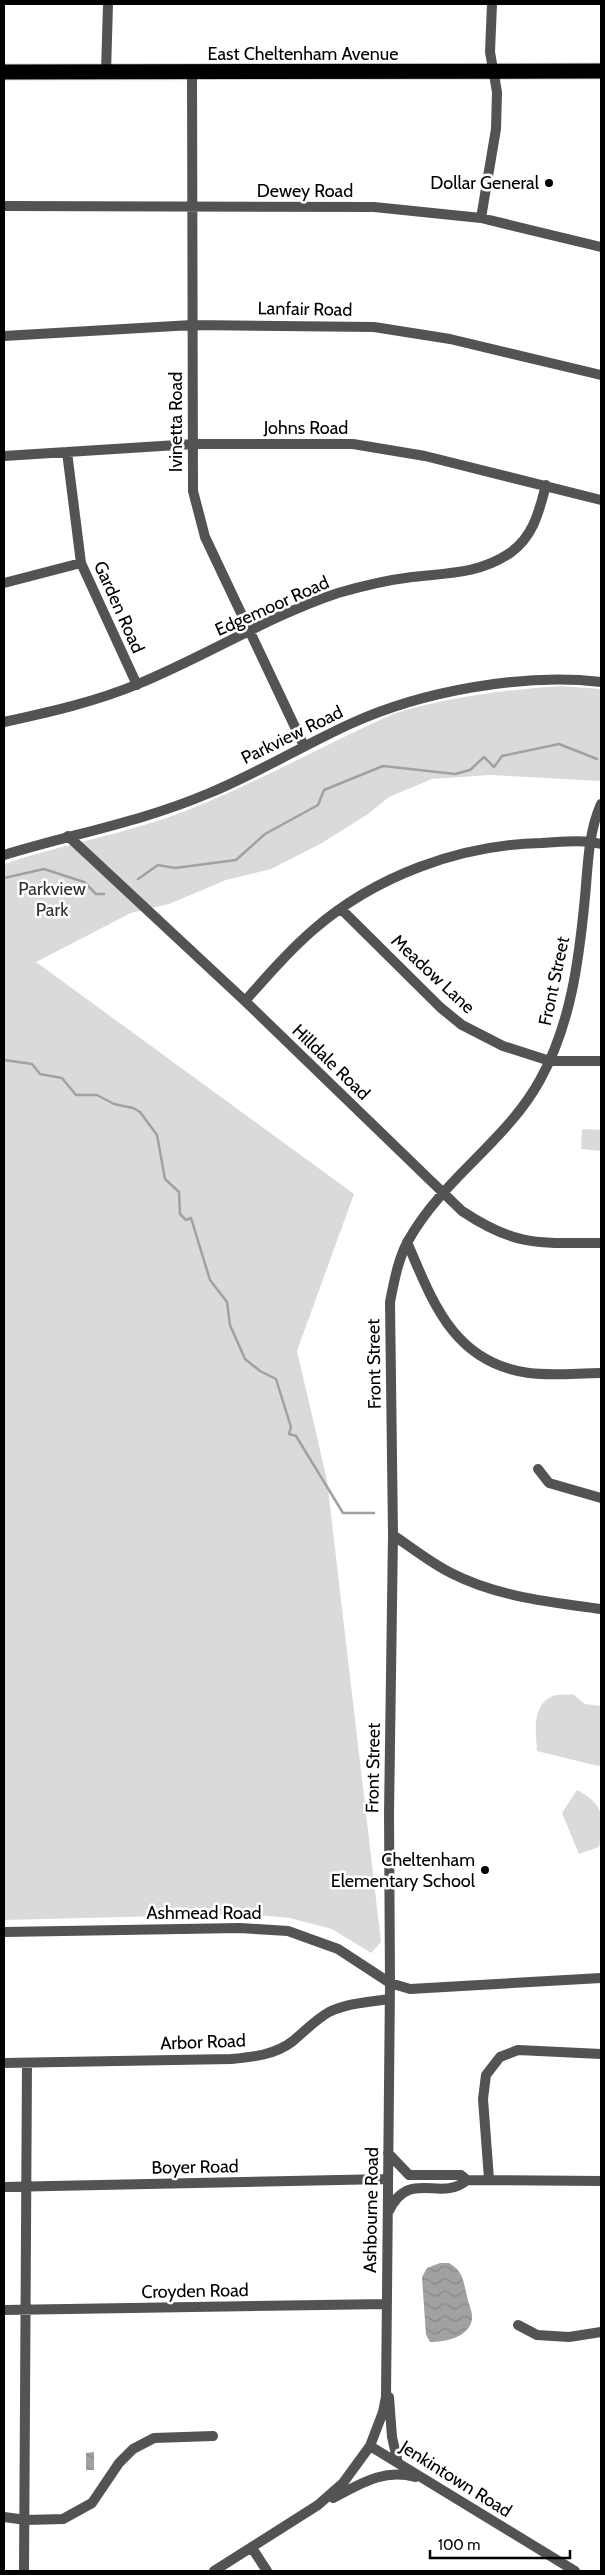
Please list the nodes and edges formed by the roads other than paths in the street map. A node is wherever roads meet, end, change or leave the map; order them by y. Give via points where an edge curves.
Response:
1 (108, 4) edge
2 (492, 4) edge
3 (601, 71) edge
4 (4, 72) edge
5 (106, 72) junction
6 (192, 73) junction
7 (493, 73) junction
8 (4, 206) edge
9 (191, 207) junction
10 (481, 218) junction
11 (601, 247) edge
12 (192, 325) junction
13 (4, 336) edge
14 (601, 375) edge
15 (193, 444) junction
16 (67, 452) junction
17 (4, 456) edge
18 (546, 485) junction
19 (601, 500) edge
20 (81, 563) junction
21 (4, 583) edge
22 (250, 631) junction
23 (601, 682) edge
24 (137, 685) junction
25 (4, 722) edge
26 (304, 746) junction
27 (601, 804) edge
28 (68, 836) junction
29 (591, 842) junction
30 (601, 844) edge
31 (4, 855) edge
32 (341, 909) junction
33 (245, 1001) junction
34 (550, 1060) junction
35 (601, 1061) edge
36 (442, 1193) junction
37 (407, 1242) junction
38 (601, 1243) edge
39 (601, 1374) edge
40 (538, 1469) dead end
41 (601, 1498) edge
42 (393, 1535) junction
43 (601, 1610) edge
44 (4, 1932) edge
45 (601, 1978) edge
46 (390, 1983) junction
47 (389, 1999) junction
48 (601, 2054) edge
49 (4, 2063) edge
50 (27, 2063) junction
51 (388, 2153) junction
52 (387, 2179) junction
53 (488, 2179) junction
54 (467, 2180) junction
55 (601, 2181) edge
56 (4, 2186) edge
57 (28, 2186) junction
58 (386, 2216) junction
59 (386, 2304) junction
60 (4, 2310) edge
61 (28, 2310) junction
62 (518, 2325) dead end
63 (601, 2332) edge
64 (387, 2382) junction
65 (213, 2436) dead end
66 (370, 2446) junction
67 (398, 2462) junction
68 (426, 2480) junction
69 (318, 2505) junction
70 (4, 2517) edge
71 (26, 2520) junction
72 (252, 2548) junction
73 (24, 2571) edge
74 (214, 2571) edge
75 (267, 2571) edge
76 (574, 2571) edge

1 - 5 street
2 - 7 street via 490,52
3 - 7 highway, East Cheltenham Avenue
4 - 5 highway, East Cheltenham Avenue
5 - 6 highway, East Cheltenham Avenue
6 - 7 highway, East Cheltenham Avenue
6 - 9 street, Ivinetta Road
7 - 10 street via 497,92 496,129
8 - 9 street, Dewey Road
9 - 10 street, Dewey Road via 374,207
9 - 12 street, Ivinetta Road
10 - 11 street, Dewey Road
12 - 13 street, Lanfair Road
12 - 14 street, Lanfair Road via 288,324 403,330 450,338
12 - 15 street, Ivinetta Road
15 - 16 street, Johns Road
15 - 18 street, Johns Road via 353,444 416,454
15 - 22 street, Ivinetta Road via 192,491 197,514
16 - 17 street, Johns Road
16 - 20 street, Garden Road
18 - 19 street, Johns Road
18 - 22 street, Edgemoor Road via 529,534 510,552 488,565 461,573 411,577 340,593 307,604
20 - 21 street
20 - 24 street, Garden Road
22 - 24 street, Edgemoor Road
22 - 26 street, Ivinetta Road
23 - 26 street, Parkview Road via 527,680 430,696 385,709
24 - 25 street, Edgemoor Road via 75,705
26 - 28 street, Parkview Road via 192,800 118,826
27 - 29 street, Front Street
28 - 31 street, Parkview Road
28 - 33 street, Hilldale Road
29 - 30 street
29 - 32 street via 526,843 449,858 391,879
29 - 34 street, Front Street via 574,987 566,1020
32 - 33 street via 314,929
32 - 34 street, Meadow Lane via 462,1025 503,1046
33 - 36 street, Hilldale Road
34 - 35 street, Meadow Lane
34 - 36 street, Front Street via 536,1087 502,1134
36 - 37 street, Front Street
36 - 38 street, Hilldale Road via 487,1227 516,1239 536,1243
37 - 39 street via 446,1324 488,1362 529,1373
37 - 42 street, Front Street via 397,1268 390,1302
40 - 41 street via 549,1483
42 - 43 street via 452,1574 477,1584 523,1598
42 - 46 street, Front Street
44 - 46 street, Ashmead Road via 240,1928 288,1931 338,1949
45 - 46 street via 429,1989 410,1989
46 - 47 street, Ashbourne Road
47 - 50 street, Arbor Road via 332,2011 316,2020 286,2046 261,2056
47 - 51 street, Ashbourne Road
48 - 53 street via 518,2050 500,2057 486,2075 483,2099
49 - 50 street, Arbor Road
50 - 57 street
51 - 52 street, Ashbourne Road
51 - 54 street via 409,2175 461,2175
52 - 57 street, Boyer Road
52 - 58 street, Ashbourne Road
53 - 54 street
53 - 55 street
54 - 58 street via 459,2187 402,2191
56 - 57 street, Boyer Road
57 - 61 street
58 - 59 street, Ashbourne Road
59 - 61 street, Croyden Road
59 - 64 street, Ashbourne Road
60 - 61 street, Croyden Road
61 - 71 street
62 - 63 street via 537,2336 569,2337
64 - 66 street, Ashbourne Road via 383,2412
64 - 67 street via 392,2438
65 - 71 street via 154,2438 133,2449 118,2463 92,2503 63,2519
66 - 67 street, Jenkintown Road
66 - 69 street, Ashbourne Road via 343,2483
67 - 68 street, Jenkintown Road
68 - 69 street via 405,2474 377,2476
68 - 76 street, Jenkintown Road
69 - 72 street, Ashbourne Road
70 - 71 street
71 - 73 street
72 - 74 street, Ashbourne Road
72 - 75 street

